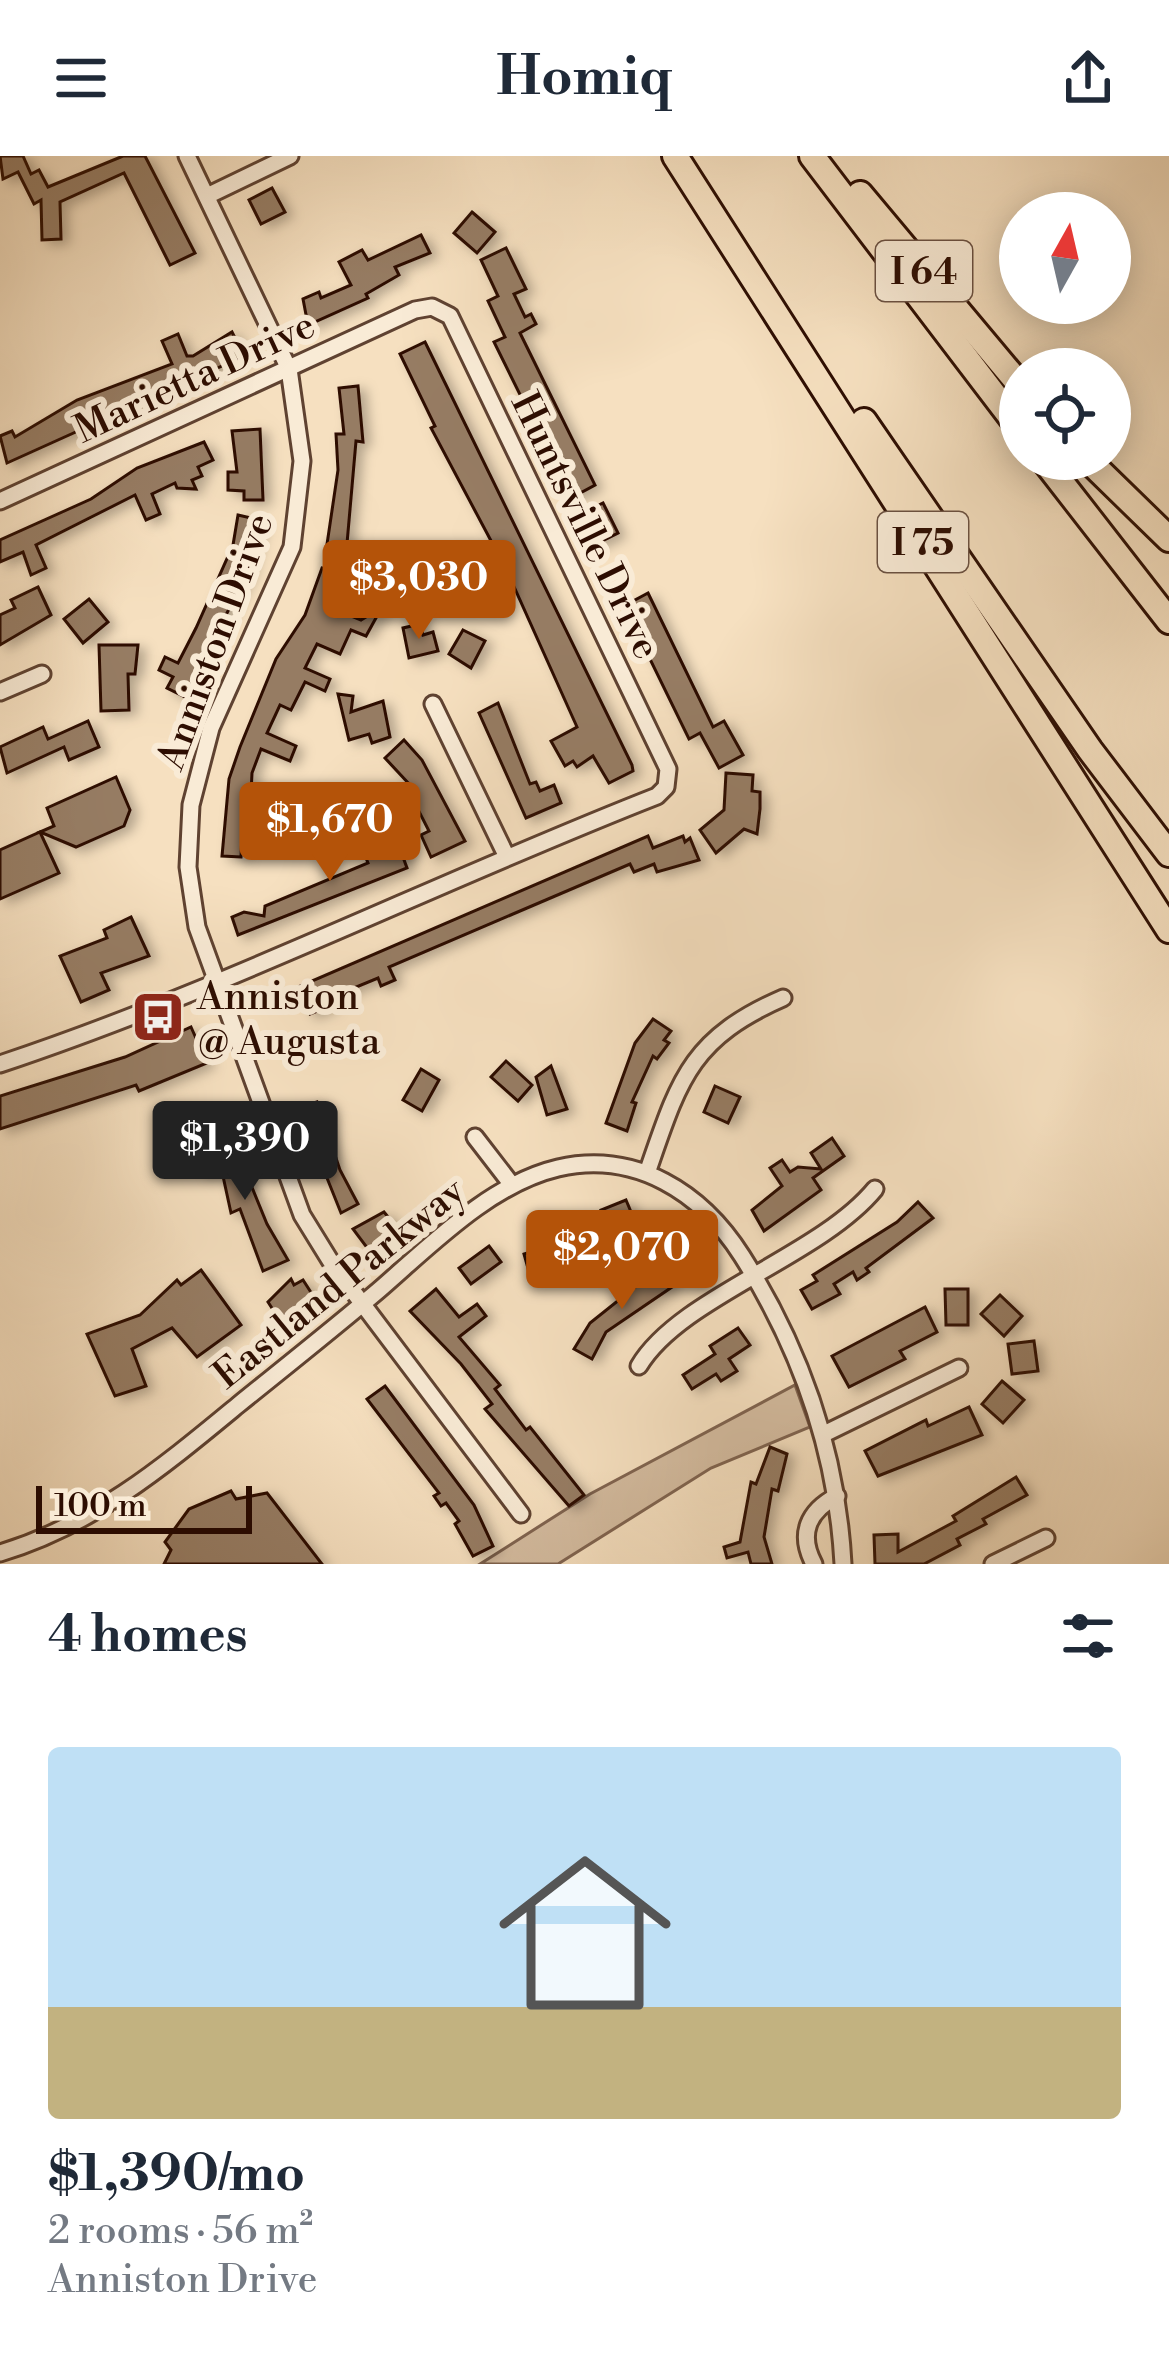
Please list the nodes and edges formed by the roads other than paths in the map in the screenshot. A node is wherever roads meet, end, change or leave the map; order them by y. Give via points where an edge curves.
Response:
1 (187, 156) edge
2 (290, 156) edge
3 (679, 156) edge
4 (812, 156) edge
5 (829, 156) edge
6 (207, 196) junction
7 (415, 310) joint
8 (999, 360) edge
9 (289, 370) junction
10 (999, 401) edge
11 (1058, 480) edge
12 (1109, 480) edge
13 (0, 501) edge
14 (1169, 539) edge
15 (1169, 621) edge
16 (42, 674) dead end
17 (0, 692) edge
18 (433, 704) dead end
19 (1169, 854) edge
20 (506, 855) junction
21 (1169, 930) edge
22 (214, 983) junction
23 (783, 998) dead end
24 (0, 1064) edge
25 (476, 1137) dead end
26 (647, 1173) junction
27 (512, 1185) junction
28 (875, 1189) dead end
29 (754, 1277) junction
30 (363, 1304) junction
31 (639, 1366) dead end
32 (959, 1368) dead end
33 (826, 1433) junction
34 (837, 1496) junction
35 (521, 1514) dead end
36 (1046, 1538) dead end
37 (0, 1553) edge
38 (814, 1564) edge
39 (842, 1564) edge
40 (993, 1564) edge

1 - 6 street, Anniston Drive
2 - 6 street
3 - 19 highway
3 - 21 highway, I 75
4 - 10 highway
5 - 8 highway, I 64
6 - 9 street, Anniston Drive
7 - 9 street, Marietta Drive
7 - 20 street, Huntsville Drive via 450,316 668,769 658,796
9 - 13 street, Marietta Drive
9 - 22 street, Anniston Drive via 302,461 292,547 211,728 190,805 191,897
11 - 15 highway
12 - 14 highway
16 - 17 street
18 - 20 street
20 - 22 street
22 - 24 street
22 - 30 street, Anniston Drive via 302,1215
23 - 26 street via 726,1026 688,1064
25 - 27 street
26 - 27 street, Eastland Parkway via 578,1164
26 - 29 street, Eastland Parkway via 703,1206
27 - 30 street, Eastland Parkway
28 - 29 street
29 - 31 street via 669,1332
29 - 33 street, Eastland Parkway
30 - 35 street, Anniston Drive
30 - 37 street, Eastland Parkway via 143,1484
32 - 33 street
33 - 34 street, Eastland Parkway
34 - 38 street via 808,1522 805,1545
34 - 39 street, Eastland Parkway
36 - 40 street

